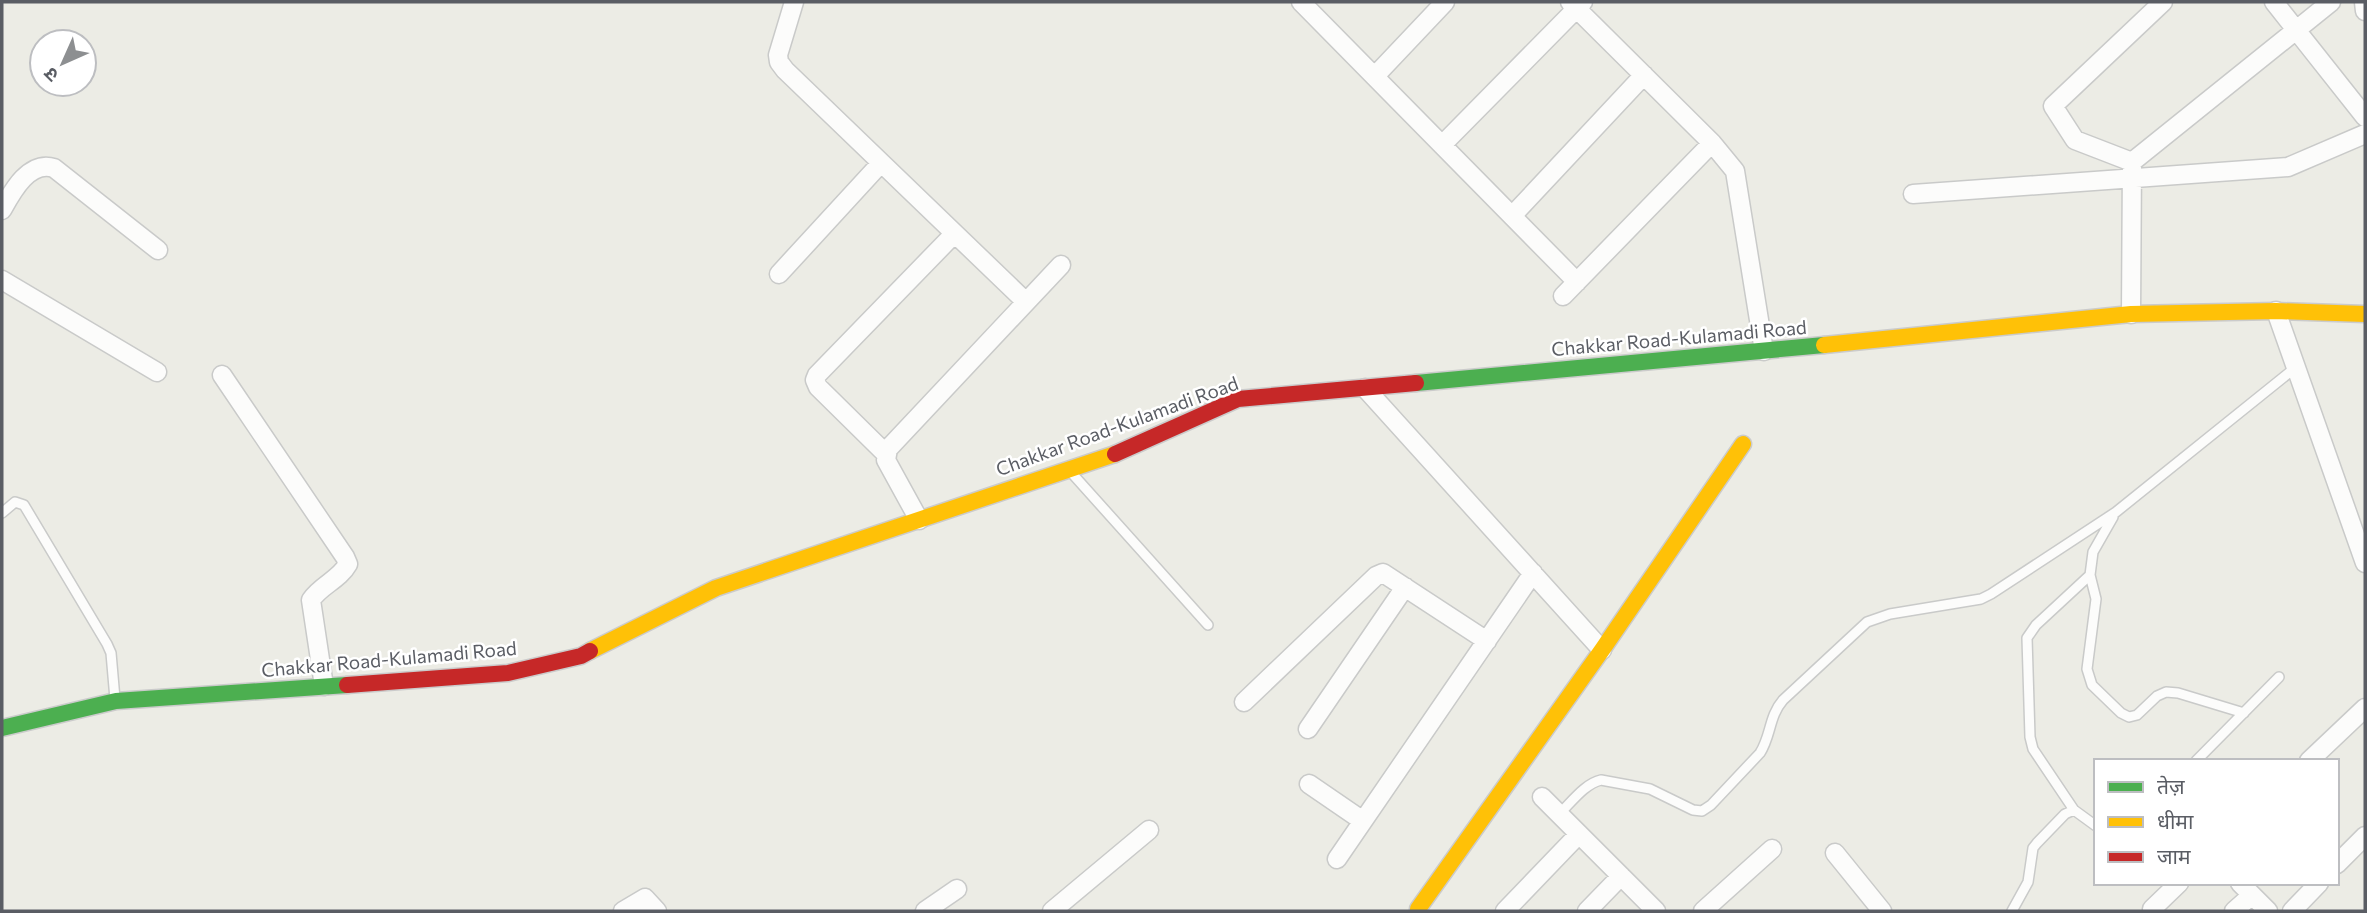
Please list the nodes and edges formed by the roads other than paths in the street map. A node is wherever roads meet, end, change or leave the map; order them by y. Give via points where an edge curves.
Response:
1 (794, 2) edge
2 (1445, 2) edge
3 (2163, 2) edge
4 (2274, 2) edge
5 (2331, 2) edge
6 (2364, 2) edge
7 (1306, 3) edge
8 (1576, 4) edge
9 (2365, 10) edge
10 (2297, 31) junction
11 (1644, 75) junction
12 (1375, 76) junction
13 (2365, 117) edge
14 (2365, 134) edge
15 (1712, 143) junction
16 (1442, 145) junction
17 (881, 163) junction
18 (2132, 169) junction
19 (1913, 194) dead end
20 (2, 210) edge
21 (1512, 216) junction
22 (954, 234) junction
23 (158, 250) dead end
24 (1061, 265) dead end
25 (779, 274) dead end
26 (2, 280) edge
27 (1577, 282) junction
28 (1563, 296) dead end
29 (1026, 302) junction
30 (2276, 311) junction
31 (2131, 314) junction
32 (2365, 314) edge
33 (1764, 351) junction
34 (2295, 368) junction
35 (157, 372) dead end
36 (222, 375) dead end
37 (1365, 388) junction
38 (1743, 444) dead end
39 (886, 454) junction
40 (1068, 470) junction
41 (2116, 512) junction
42 (2, 513) edge
43 (919, 520) junction
44 (2365, 563) edge
45 (1533, 573) junction
46 (2090, 575) junction
47 (1405, 587) junction
48 (1209, 625) dead end
49 (1486, 641) junction
50 (1602, 650) junction
51 (2279, 677) dead end
52 (324, 686) junction
53 (116, 701) junction
54 (1244, 702) dead end
55 (2365, 708) edge
56 (2244, 713) junction
57 (2, 728) edge
58 (1308, 729) dead end
59 (2198, 759) edge
60 (2311, 759) edge
61 (1309, 784) dead end
62 (1542, 797) dead end
63 (2074, 810) junction
64 (1559, 814) junction
65 (1363, 821) junction
66 (2094, 825) edge
67 (1149, 830) dead end
68 (1579, 834) junction
69 (2365, 836) edge
70 (1772, 849) dead end
71 (1835, 853) dead end
72 (1337, 859) dead end
73 (2339, 862) edge
74 (1621, 876) junction
75 (2177, 885) edge
76 (2317, 885) edge
77 (957, 889) dead end
78 (2246, 889) edge
79 (1418, 909) dead end
80 (2152, 909) dead end
81 (623, 911) edge
82 (657, 911) edge
83 (925, 911) edge
84 (1052, 911) edge
85 (1505, 911) edge
86 (1587, 911) edge
87 (1656, 911) edge
88 (1703, 911) edge
89 (1882, 911) edge
90 (2012, 911) edge
91 (2234, 911) edge
92 (2268, 911) edge
93 (2291, 911) edge

1 - 17 street via 779,62
2 - 12 street
3 - 18 street via 2053,106 2075,140
4 - 10 street
5 - 10 street
6 - 9 street
7 - 12 street
8 - 11 street
8 - 16 street
10 - 13 street
10 - 18 street
11 - 15 street
11 - 21 street
12 - 16 street
14 - 18 street via 2288,167
15 - 27 street
15 - 33 street via 1735,171
16 - 21 street
17 - 22 street
17 - 25 street
18 - 19 street
18 - 31 street
20 - 23 street via 14,189 46,165
21 - 27 street
22 - 29 street
22 - 39 street via 815,380
24 - 29 street
26 - 35 street
27 - 28 street
29 - 39 street
30 - 31 street, Chakkar Road-Kulamadi Road
30 - 32 street, Chakkar Road-Kulamadi Road
30 - 34 street
31 - 33 street, Chakkar Road-Kulamadi Road
33 - 37 street, Chakkar Road-Kulamadi Road
34 - 41 lane
34 - 44 street
36 - 52 street via 348,564 312,600
37 - 40 street, Chakkar Road-Kulamadi Road via 1238,399 1121,452
37 - 45 street
38 - 50 street
39 - 43 street
40 - 43 street, Chakkar Road-Kulamadi Road
40 - 48 lane
41 - 46 lane via 2094,548
41 - 64 lane via 1981,599 1867,622 1783,699 1773,713 1760,753 1702,811 1650,789 1601,780
42 - 53 lane via 15,502 24,505 107,644
43 - 52 street, Chakkar Road-Kulamadi Road via 716,588 581,656 508,673
45 - 49 street
45 - 50 street
46 - 56 lane via 2096,594 2088,677 2121,713 2137,715 2166,692
46 - 63 lane via 2027,638 2033,749
47 - 49 street
47 - 54 street via 1383,573 1376,576
47 - 58 street
49 - 65 street
50 - 79 street
51 - 56 lane
52 - 53 street, Chakkar Road-Kulamadi Road
53 - 57 street, Chakkar Road-Kulamadi Road
55 - 60 street
56 - 59 lane
61 - 65 street
62 - 64 street
63 - 66 lane
63 - 90 lane via 2037,843 2028,882
64 - 68 street
65 - 72 street
67 - 84 street
68 - 74 street
68 - 85 street
69 - 73 street
70 - 88 street
71 - 89 street
74 - 86 street
74 - 87 street
75 - 80 street
76 - 93 street
77 - 83 street
78 - 91 street
78 - 92 street
81 - 82 street via 645,898

